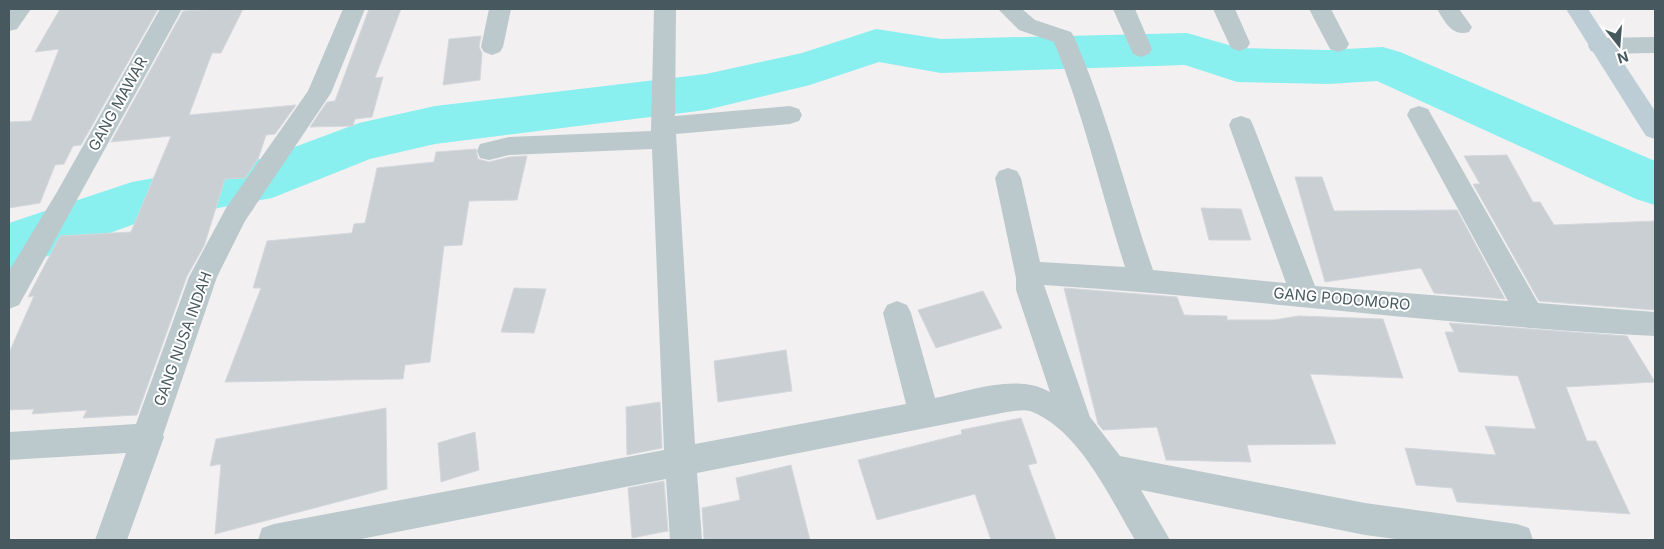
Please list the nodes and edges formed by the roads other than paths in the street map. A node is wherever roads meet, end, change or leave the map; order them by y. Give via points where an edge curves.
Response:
1 (20, 9) edge
2 (171, 9) edge
3 (354, 9) edge
4 (500, 9) edge
5 (665, 9) edge
6 (1009, 9) edge
7 (1124, 9) edge
8 (1224, 9) edge
9 (1320, 9) edge
10 (1448, 9) edge
11 (1577, 9) edge
12 (9, 24) edge
13 (1461, 28) dead end
14 (1239, 43) dead end
15 (1338, 44) dead end
16 (1655, 45) edge
17 (492, 46) dead end
18 (1599, 46) junction
19 (1141, 49) dead end
20 (790, 115) dead end
21 (1420, 115) dead end
22 (663, 125) junction
23 (1241, 125) dead end
24 (1655, 130) edge
25 (490, 150) dead end
26 (1008, 178) dead end
27 (1030, 278) junction
28 (1143, 280) junction
29 (1306, 296) junction
30 (9, 297) edge
31 (897, 313) dead end
32 (1529, 313) junction
33 (1655, 324) edge
34 (924, 414) junction
35 (1077, 425) junction
36 (148, 437) junction
37 (9, 446) edge
38 (681, 462) junction
39 (1111, 469) junction
40 (111, 540) edge
41 (274, 540) edge
42 (686, 540) edge
43 (1153, 540) edge
44 (1517, 540) edge

1 - 12 street
2 - 30 street, GANG MAWAR
3 - 36 street, GANG NUSA INDAH via 319,93 235,215 202,277
4 - 17 street
5 - 22 street
6 - 28 street via 1027,25 1063,37 1076,65
7 - 19 street
8 - 14 street
9 - 15 street
10 - 13 street
11 - 18 street
16 - 18 street
18 - 24 street
20 - 22 street
21 - 32 street
22 - 25 street
22 - 38 street
23 - 29 street
26 - 27 street
27 - 28 street, GANG PODOMORO via 1038,273
27 - 35 street via 1030,290
28 - 29 street, GANG PODOMORO
29 - 32 street, GANG PODOMORO
31 - 34 street
32 - 33 street, GANG PODOMORO
34 - 35 street via 1007,398 1032,397
34 - 38 street
35 - 39 street
36 - 37 street
36 - 40 street, GANG NUSA INDAH
38 - 41 street
38 - 42 street
39 - 43 street
39 - 44 street via 1365,518

